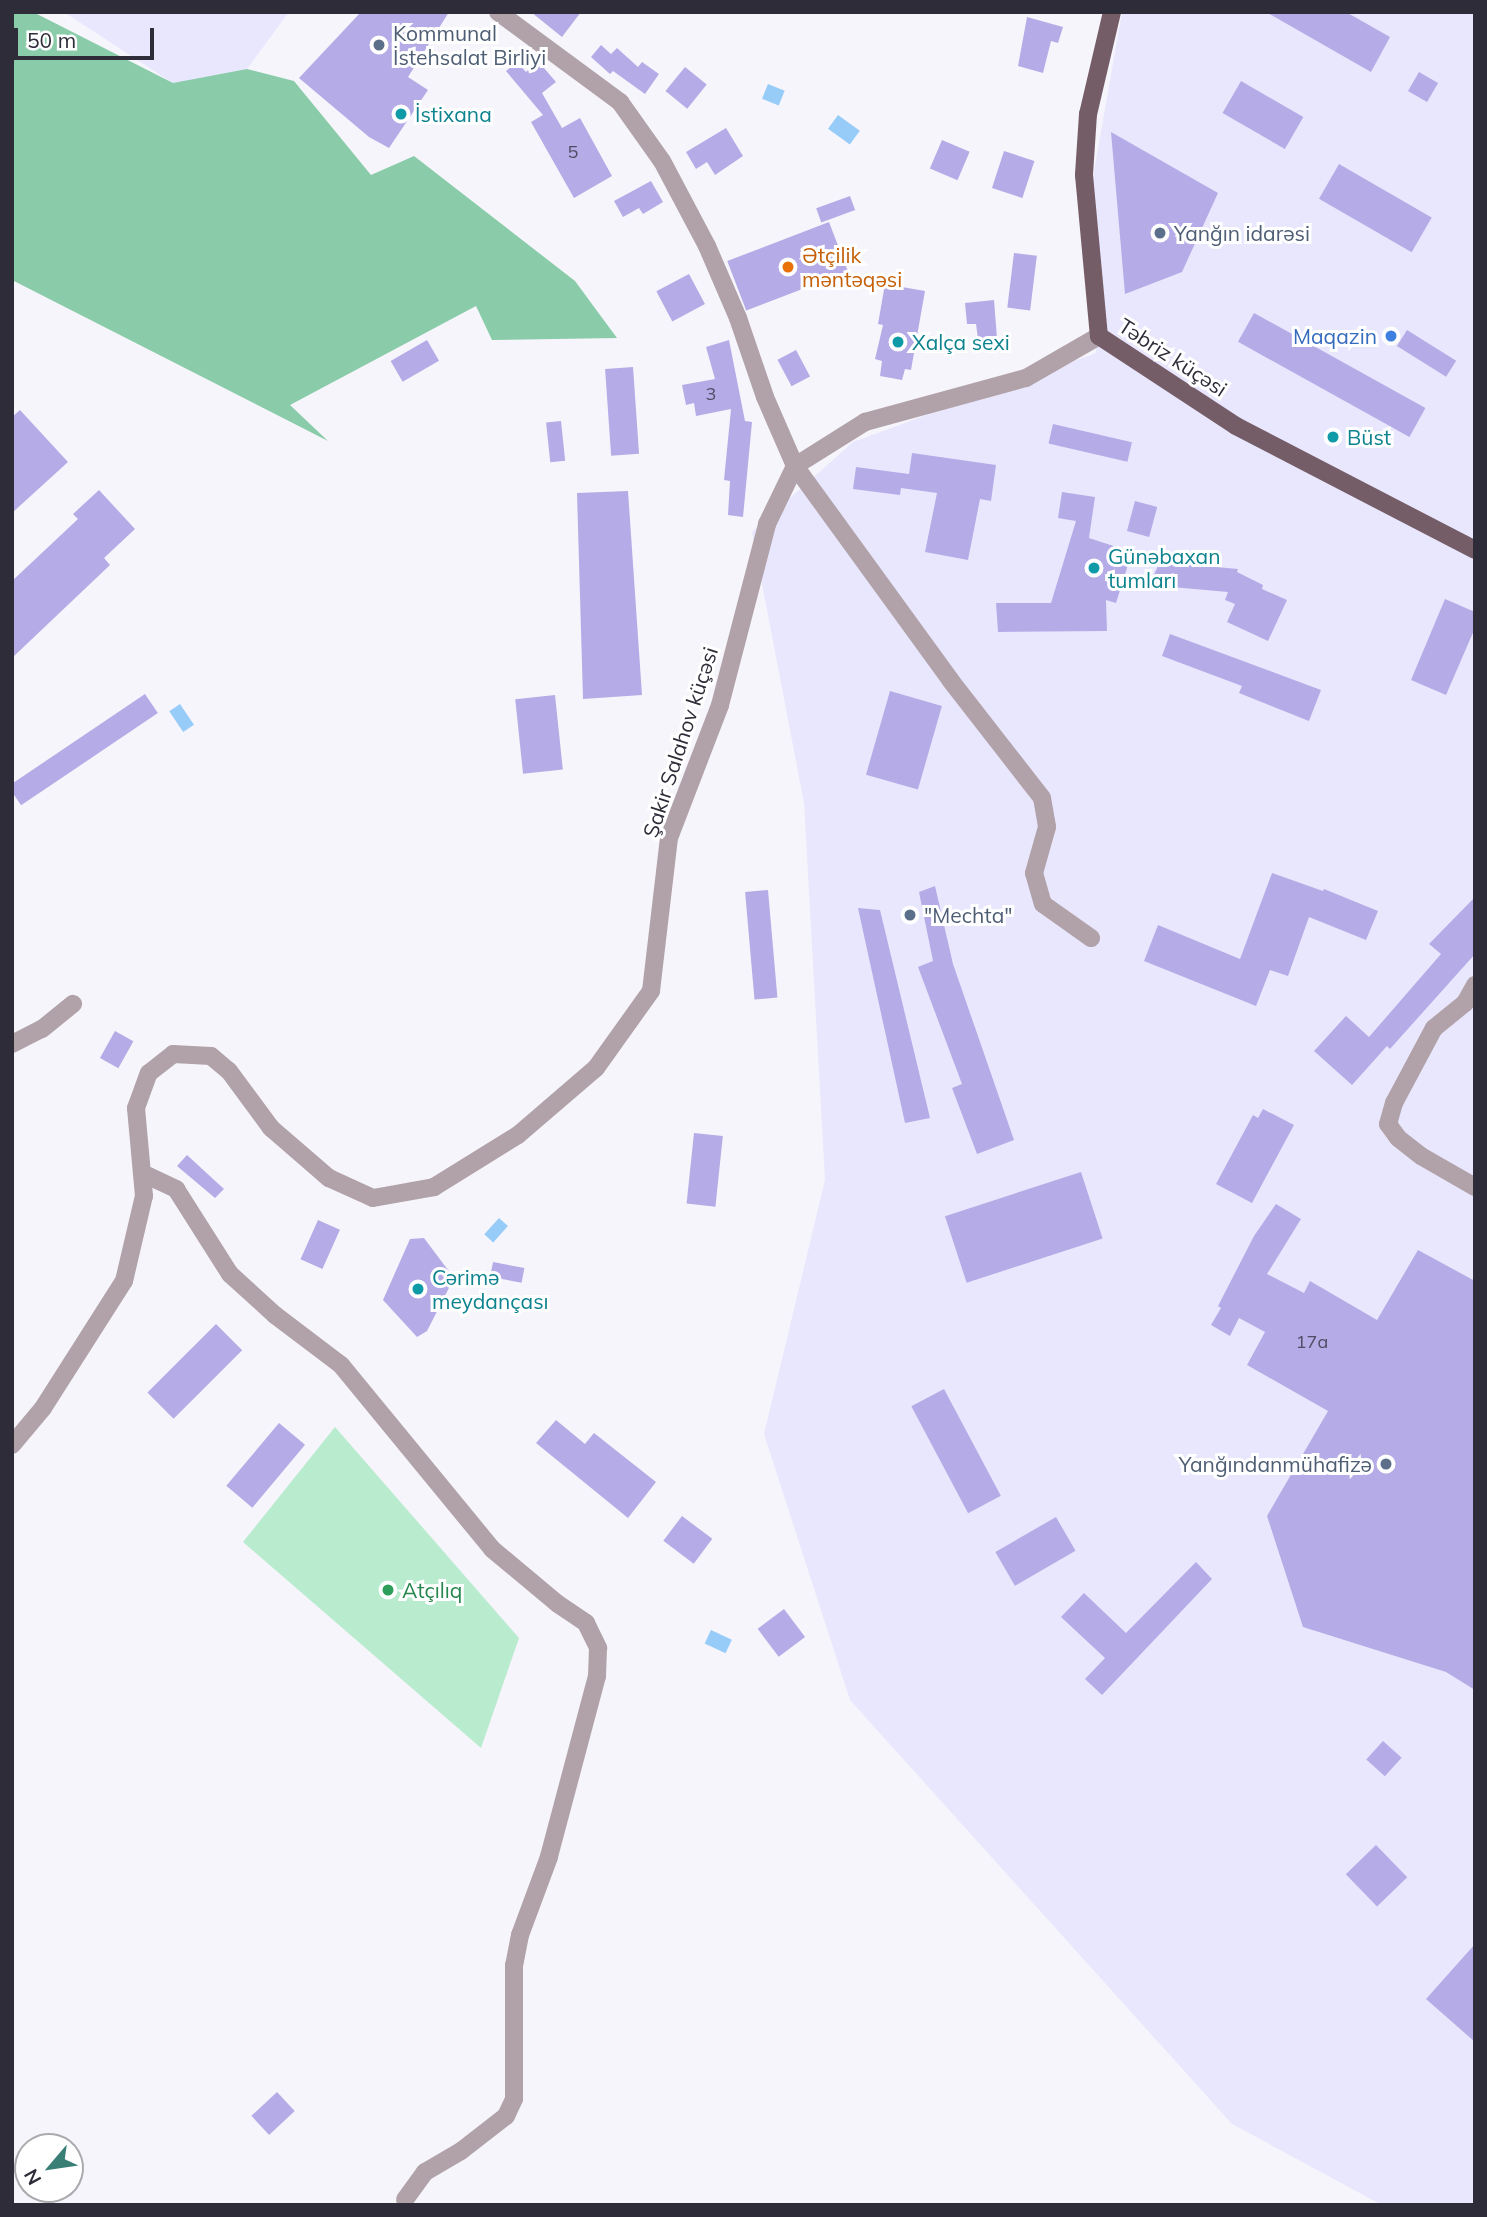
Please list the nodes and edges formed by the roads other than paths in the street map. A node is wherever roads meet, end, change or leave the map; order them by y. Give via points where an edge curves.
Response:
1 (498, 12) edge
2 (1112, 12) edge
3 (1099, 336) junction
4 (795, 466) junction
5 (1475, 550) edge
6 (1091, 939) dead end
7 (1475, 985) edge
8 (73, 1004) dead end
9 (12, 1044) edge
10 (142, 1173) junction
11 (1475, 1187) edge
12 (12, 1444) edge
13 (405, 2200) dead end

1 - 4 street via 620,102 662,161 707,246
2 - 3 main road, Təbriz küçəsi via 1088,114 1084,175
3 - 4 street via 1027,377 865,422
3 - 5 main road, Təbriz küçəsi via 1236,426
4 - 6 street via 1042,798 1047,827 1034,873 1043,904
4 - 10 street, Şakir Salahov küçəsi via 767,524 720,705 669,838 651,991 596,1068 518,1135 434,1187 373,1198 329,1178 271,1128 229,1071 211,1056 173,1054 149,1073 136,1108
7 - 11 street via 1465,1003 1434,1028 1394,1103 1388,1124 1422,1156
8 - 9 street via 42,1029
10 - 12 street, Şakir Salahov küçəsi via 144,1196 124,1281 44,1408
10 - 13 street via 176,1189 230,1274 341,1365 492,1549 586,1623 598,1648 597,1676 549,1857 520,1935 514,1965 514,2099 506,2116 425,2172

